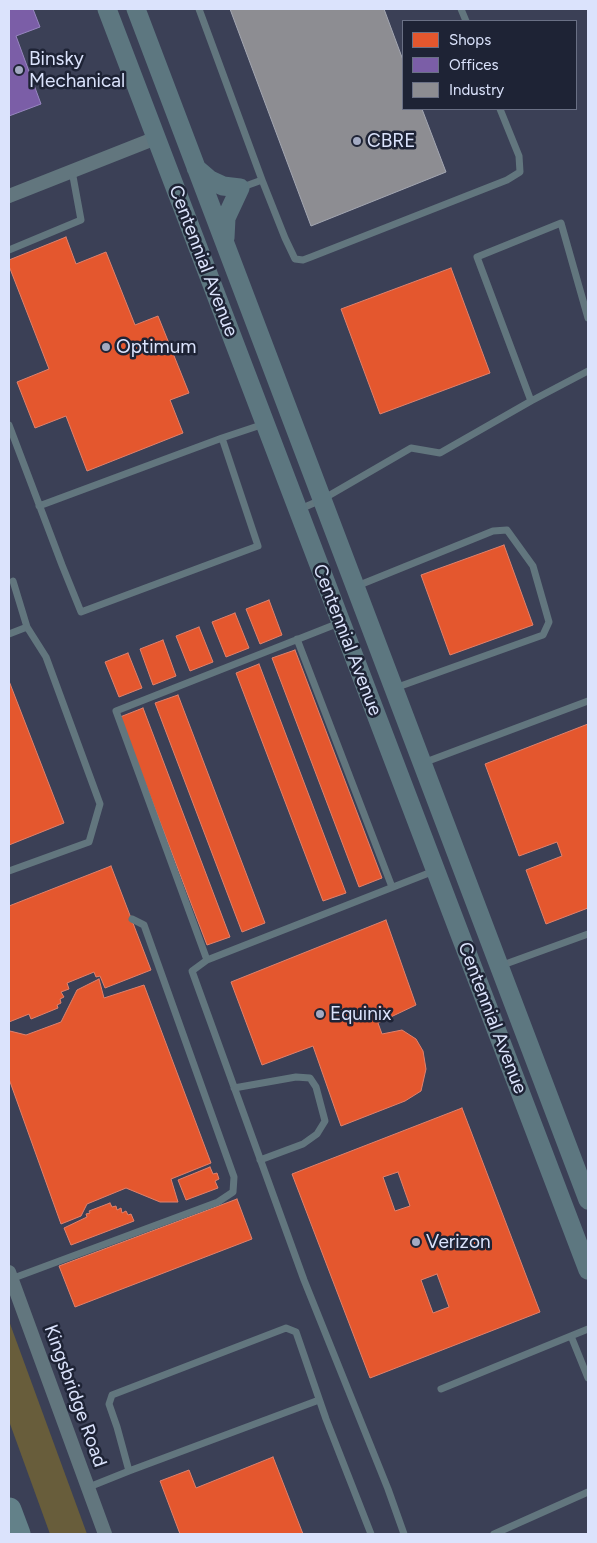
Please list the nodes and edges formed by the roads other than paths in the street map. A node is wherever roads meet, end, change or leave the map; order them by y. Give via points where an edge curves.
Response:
1 (108, 9) edge
2 (136, 9) edge
3 (199, 9) edge
4 (500, 110) edge
5 (156, 138) junction
6 (195, 167) junction
7 (72, 171) junction
8 (262, 180) junction
9 (240, 188) junction
10 (9, 196) edge
11 (224, 239) junction
12 (9, 250) edge
13 (588, 318) edge
14 (588, 372) edge
15 (531, 401) junction
16 (265, 424) junction
17 (9, 425) edge
18 (222, 438) junction
19 (323, 499) junction
20 (39, 506) junction
21 (298, 510) junction
22 (13, 582) dead end
23 (356, 586) junction
24 (341, 622) junction
25 (27, 627) junction
26 (9, 634) edge
27 (298, 639) junction
28 (394, 688) junction
29 (588, 701) edge
30 (422, 762) junction
31 (435, 870) junction
32 (9, 871) edge
33 (392, 886) junction
34 (132, 919) dead end
35 (588, 934) edge
36 (206, 960) junction
37 (500, 966) junction
38 (234, 1088) junction
39 (260, 1160) junction
40 (584, 1175) edge
41 (588, 1200) edge
42 (588, 1270) edge
43 (10, 1275) edge
44 (588, 1329) edge
45 (571, 1336) junction
46 (588, 1378) edge
47 (442, 1389) dead end
48 (320, 1400) junction
49 (129, 1471) junction
50 (89, 1487) junction
51 (588, 1492) edge
52 (9, 1510) edge
53 (18, 1534) edge
54 (105, 1534) edge
55 (371, 1534) edge
56 (404, 1534) edge
57 (494, 1534) edge

1 - 5 main road, Centennial Avenue
2 - 6 main road, Centennial Avenue
3 - 8 lane
4 - 8 lane via 519,156 520,172 507,180 303,260 295,259
5 - 7 street
5 - 16 main road, Centennial Avenue
6 - 9 main road via 210,180
6 - 11 main road, Centennial Avenue
7 - 10 street
7 - 12 lane via 82,220
8 - 9 lane
9 - 11 main road via 226,218
11 - 19 main road, Centennial Avenue
13 - 15 lane via 561,223 477,258
14 - 15 lane
15 - 19 lane via 440,453 411,448
16 - 18 lane
16 - 21 main road, Centennial Avenue
17 - 20 lane
18 - 20 lane
18 - 20 lane via 258,546 81,612
19 - 21 lane
19 - 23 main road, Centennial Avenue
21 - 24 main road, Centennial Avenue
22 - 25 lane
23 - 28 main road, Centennial Avenue
23 - 28 lane via 493,531 507,530 533,566 549,622 543,634
24 - 27 lane
24 - 31 main road, Centennial Avenue
25 - 26 lane
25 - 32 lane via 46,657 100,804 89,842
27 - 33 lane
27 - 36 lane via 116,711
28 - 30 main road, Centennial Avenue
29 - 30 lane
30 - 37 main road, Centennial Avenue
31 - 33 lane
31 - 42 main road, Centennial Avenue
33 - 36 lane
34 - 43 lane via 144,925 234,1177 233,1192 218,1202
35 - 37 lane
36 - 38 lane via 192,971
37 - 40 main road, Centennial Avenue
38 - 39 lane
38 - 39 lane via 296,1077 310,1078 316,1087 325,1121 317,1134 303,1144
39 - 56 lane
40 - 41 main road, Centennial Avenue
43 - 50 street, Kingsbridge Road
44 - 45 lane
45 - 46 lane
45 - 47 lane
48 - 49 lane
48 - 49 lane via 296,1332 286,1328 242,1344 112,1395 109,1404
48 - 55 lane
49 - 50 lane
50 - 54 street, Kingsbridge Road
51 - 57 lane
52 - 53 highway

